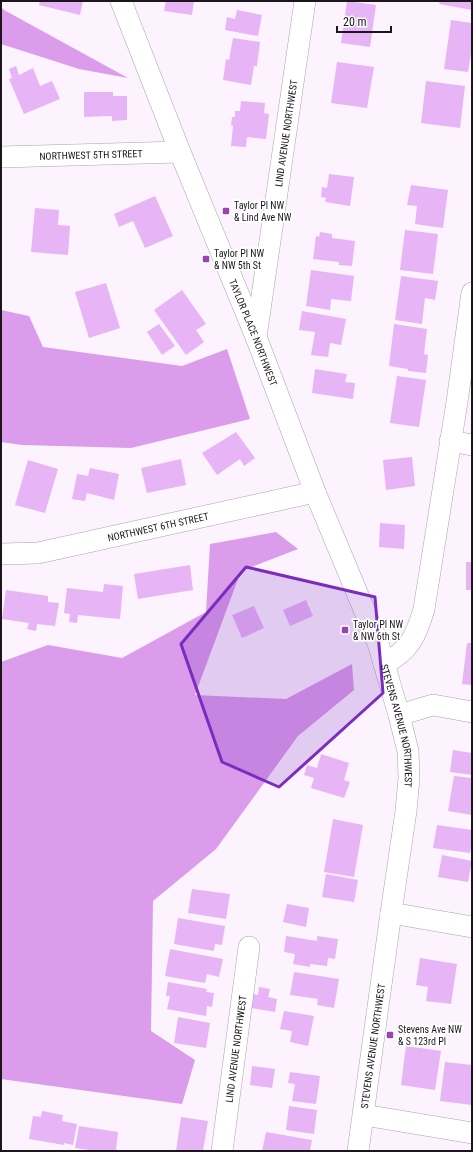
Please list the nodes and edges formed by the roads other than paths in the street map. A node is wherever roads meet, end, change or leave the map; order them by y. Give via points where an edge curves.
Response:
1 (121, 1) edge
2 (305, 1) edge
3 (180, 152) junction
4 (1, 157) edge
5 (472, 293) edge
6 (256, 337) junction
7 (450, 441) junction
8 (472, 444) edge
9 (315, 492) junction
10 (1, 554) edge
11 (384, 664) junction
12 (472, 712) edge
13 (399, 715) junction
14 (391, 913) junction
15 (472, 927) edge
16 (249, 947) dead end
17 (364, 1114) junction
18 (472, 1133) edge
19 (222, 1151) edge
20 (358, 1151) edge

1 - 3 street, TAYLOR PLACE NORTHWEST
2 - 6 street, LIND AVENUE NORTHWEST
3 - 4 street, NORTHWEST 5TH STREET
3 - 6 street, TAYLOR PLACE NORTHWEST
5 - 7 street, STEVENS AVENUE NORTHWEST
6 - 9 street, TAYLOR PLACE NORTHWEST
7 - 8 street
7 - 11 street, STEVENS AVENUE NORTHWEST via 424,609 418,629 410,643
9 - 10 street, NORTHWEST 6TH STREET via 38,553
9 - 11 street, TAYLOR PLACE NORTHWEST via 378,643
11 - 13 street, STEVENS AVENUE NORTHWEST
12 - 13 street via 433,705
13 - 14 street, STEVENS AVENUE NORTHWEST via 408,751 409,778
14 - 15 street
14 - 17 street, STEVENS AVENUE NORTHWEST
16 - 19 street, LIND AVENUE NORTHWEST
17 - 18 street
17 - 20 street, STEVENS AVENUE NORTHWEST

